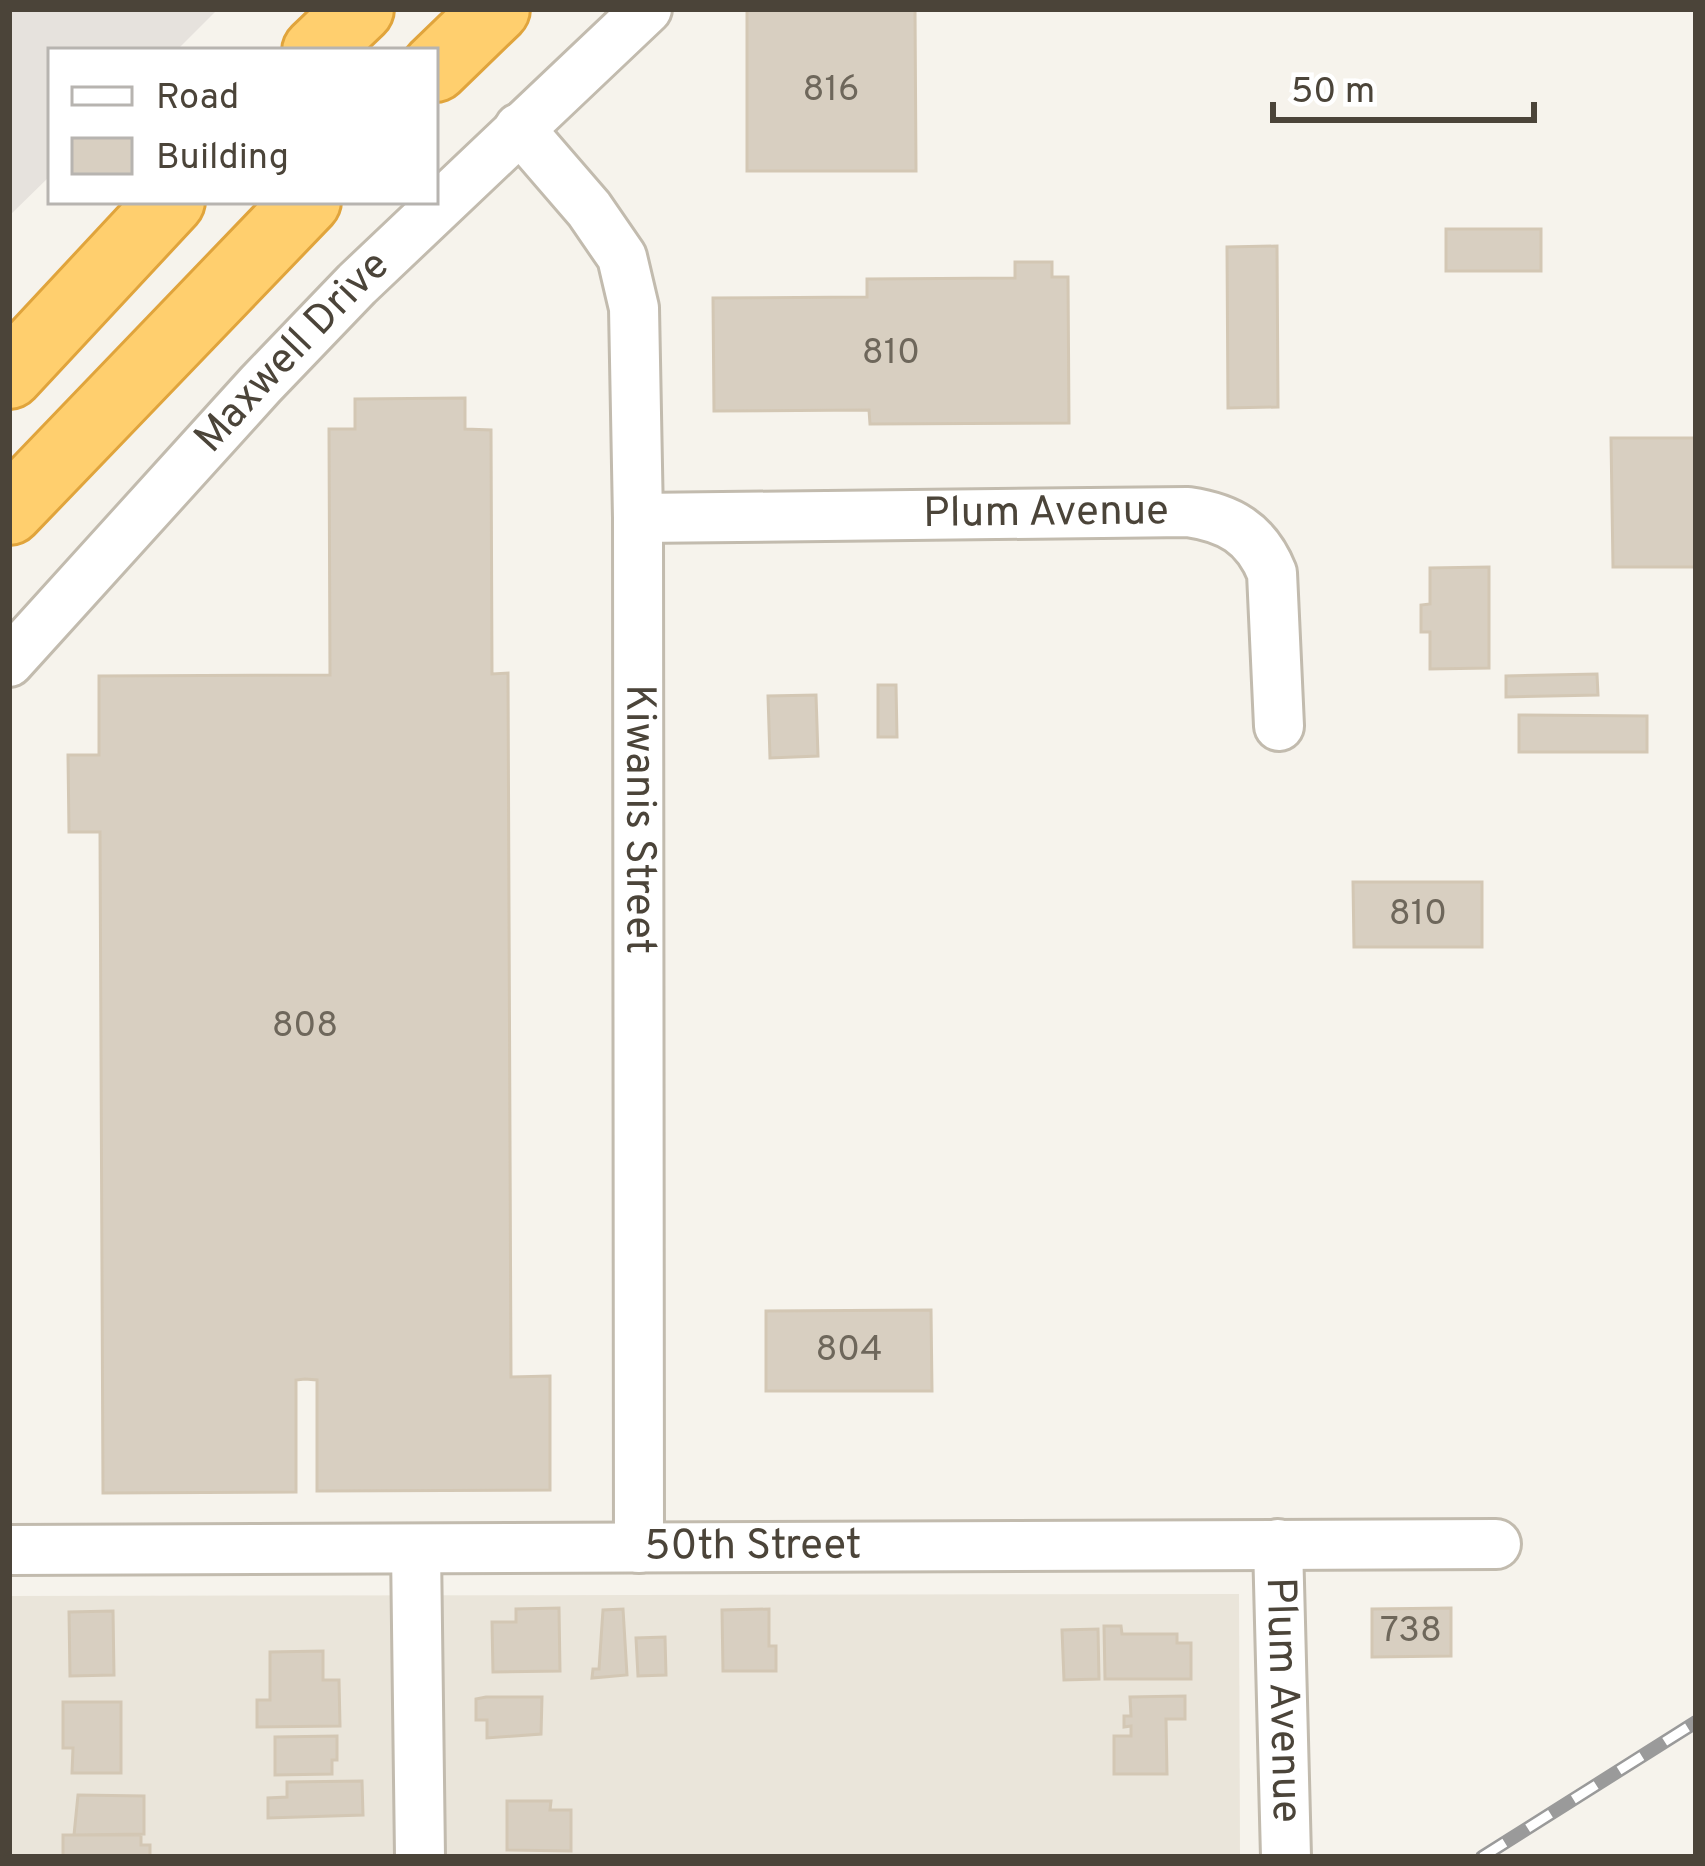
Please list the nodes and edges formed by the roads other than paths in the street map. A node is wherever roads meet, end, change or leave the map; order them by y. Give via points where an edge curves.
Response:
1 (360, 9) edge
2 (496, 9) edge
3 (647, 9) edge
4 (319, 48) edge
5 (438, 65) edge
6 (519, 128) junction
7 (168, 204) edge
8 (304, 204) edge
9 (9, 375) edge
10 (9, 511) edge
11 (638, 518) junction
12 (9, 662) edge
13 (1279, 726) dead end
14 (1278, 1544) junction
15 (1496, 1544) dead end
16 (639, 1548) junction
17 (416, 1549) junction
18 (9, 1550) edge
19 (420, 1857) edge
20 (1286, 1857) edge

1 - 4 highway
2 - 5 highway
3 - 6 street, Maxwell Drive
6 - 11 street, Kiwanis Street via 622,257 634,308
6 - 12 street, Maxwell Drive via 261,384
7 - 9 highway
8 - 10 highway
11 - 13 street, Plum Avenue via 1216,515 1250,537 1272,573
11 - 16 street, Kiwanis Street
14 - 15 street, 50th Street
14 - 16 street, 50th Street
14 - 20 street, Plum Avenue
16 - 17 street, 50th Street
17 - 18 street, 50th Street
17 - 19 street

